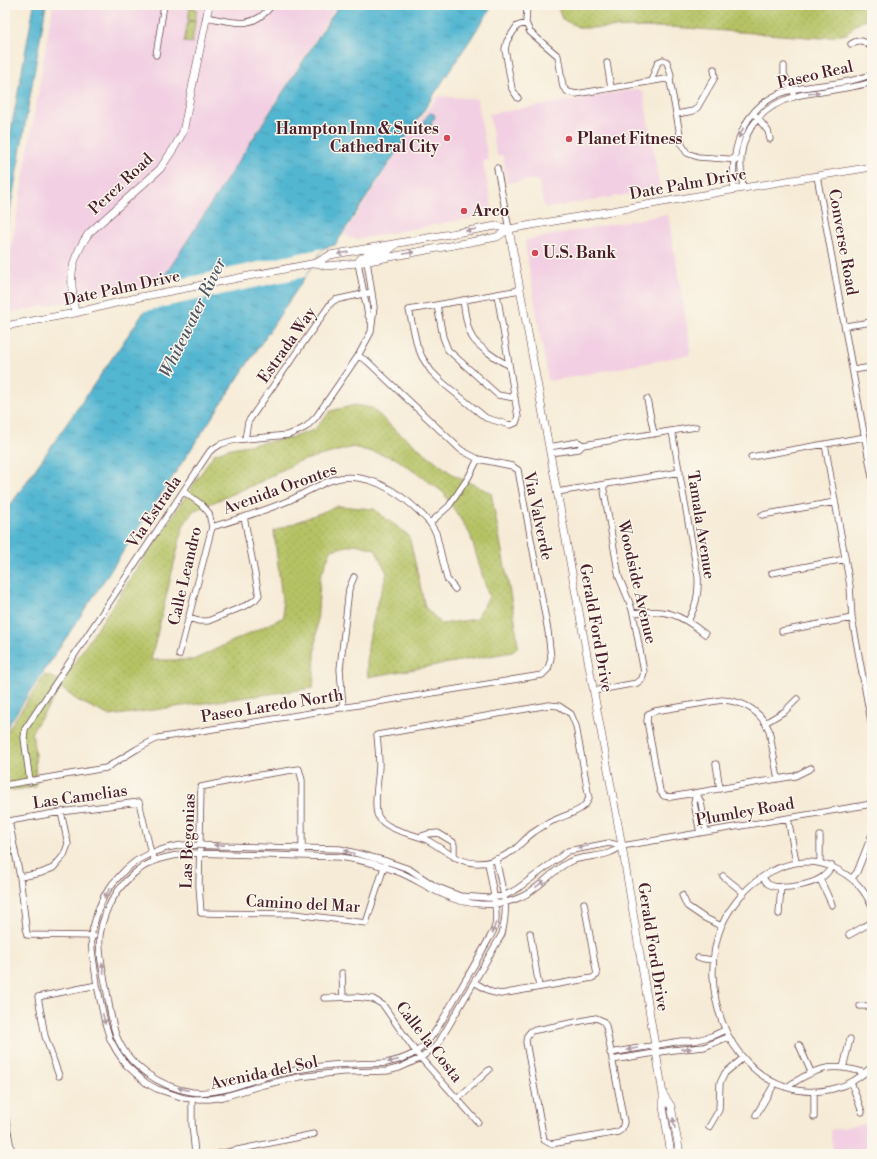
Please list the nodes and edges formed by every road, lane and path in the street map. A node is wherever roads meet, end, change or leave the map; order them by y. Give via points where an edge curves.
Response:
1 (164, 5) edge
2 (209, 5) edge
3 (272, 5) edge
4 (527, 5) edge
5 (206, 16) junction
6 (526, 23) junction
7 (851, 44) dead end
8 (872, 48) edge
9 (156, 55) dead end
10 (607, 63) dead end
11 (784, 66) dead end
12 (714, 69) dead end
13 (872, 74) edge
14 (651, 81) junction
15 (844, 81) junction
16 (670, 82) junction
17 (872, 82) edge
18 (611, 88) junction
19 (846, 88) junction
20 (792, 90) junction
21 (795, 96) junction
22 (518, 98) dead end
23 (753, 113) junction
24 (677, 114) junction
25 (758, 118) junction
26 (770, 139) dead end
27 (733, 159) junction
28 (741, 160) junction
29 (872, 167) edge
30 (497, 168) dead end
31 (817, 176) junction
32 (742, 188) junction
33 (734, 190) junction
34 (509, 229) junction
35 (396, 244) junction
36 (367, 261) junction
37 (316, 263) junction
38 (358, 263) junction
39 (520, 290) junction
40 (372, 292) junction
41 (364, 294) junction
42 (496, 294) junction
43 (463, 300) junction
44 (437, 305) junction
45 (75, 312) junction
46 (872, 322) edge
47 (372, 324) junction
48 (5, 326) edge
49 (845, 326) junction
50 (358, 356) junction
51 (509, 365) junction
52 (872, 367) edge
53 (852, 370) junction
54 (515, 398) junction
55 (647, 399) dead end
56 (696, 428) dead end
57 (672, 431) junction
58 (654, 434) junction
59 (865, 437) junction
60 (245, 439) junction
61 (573, 443) junction
62 (825, 444) junction
63 (583, 445) junction
64 (574, 449) junction
65 (550, 450) junction
66 (752, 457) dead end
67 (478, 459) junction
68 (680, 472) junction
69 (872, 478) edge
70 (603, 485) junction
71 (184, 492) junction
72 (557, 492) junction
73 (835, 502) junction
74 (762, 515) dead end
75 (244, 518) junction
76 (430, 523) junction
77 (212, 527) junction
78 (845, 559) junction
79 (772, 573) dead end
80 (354, 577) dead end
81 (455, 589) dead end
82 (633, 613) junction
83 (189, 618) junction
84 (852, 618) junction
85 (688, 621) junction
86 (782, 631) dead end
87 (705, 634) dead end
88 (179, 655) dead end
89 (548, 669) joint
90 (872, 689) edge
91 (865, 690) junction
92 (593, 691) junction
93 (797, 699) dead end
94 (343, 708) junction
95 (765, 723) junction
96 (872, 727) edge
97 (716, 764) dead end
98 (811, 768) dead end
99 (778, 778) junction
100 (30, 782) junction
101 (5, 785) edge
102 (720, 789) junction
103 (696, 793) junction
104 (872, 804) edge
105 (61, 812) junction
106 (788, 818) junction
107 (706, 832) junction
108 (700, 833) junction
109 (872, 834) edge
110 (820, 836) dead end
111 (419, 837) junction
112 (201, 845) junction
113 (622, 846) junction
114 (302, 848) junction
115 (151, 852) junction
116 (200, 853) junction
117 (302, 856) junction
118 (454, 857) junction
119 (496, 859) junction
120 (155, 861) junction
121 (488, 862) junction
122 (796, 862) junction
123 (820, 862) junction
124 (385, 864) junction
125 (832, 866) junction
126 (20, 876) junction
127 (723, 876) dead end
128 (762, 877) junction
129 (852, 878) junction
130 (820, 879) junction
131 (781, 886) junction
132 (744, 893) junction
133 (682, 895) dead end
134 (505, 899) junction
135 (494, 901) junction
136 (584, 903) dead end
137 (832, 905) dead end
138 (872, 906) edge
139 (200, 913) joint
140 (779, 914) dead end
141 (872, 922) edge
142 (721, 926) junction
143 (530, 933) dead end
144 (849, 935) dead end
145 (91, 936) junction
146 (100, 936) junction
147 (698, 958) dead end
148 (713, 960) junction
149 (342, 973) dead end
150 (474, 982) junction
151 (97, 985) junction
152 (539, 987) junction
153 (343, 997) junction
154 (324, 998) dead end
155 (860, 1006) dead end
156 (872, 1006) edge
157 (725, 1030) junction
158 (728, 1037) junction
159 (850, 1040) dead end
160 (799, 1045) dead end
161 (655, 1049) junction
162 (416, 1052) junction
163 (610, 1053) junction
164 (421, 1058) junction
165 (743, 1058) junction
166 (612, 1060) junction
167 (872, 1066) edge
168 (842, 1068) junction
169 (489, 1070) dead end
170 (811, 1072) junction
171 (865, 1073) junction
172 (60, 1076) dead end
173 (851, 1082) junction
174 (775, 1083) junction
175 (787, 1087) junction
176 (814, 1091) junction
177 (663, 1094) junction
178 (192, 1099) junction
179 (457, 1099) junction
180 (862, 1112) dead end
181 (5, 1114) edge
182 (756, 1115) dead end
183 (814, 1117) dead end
184 (478, 1122) dead end
185 (709, 1127) dead end
186 (314, 1134) dead end
187 (12, 1154) edge
188 (195, 1154) edge
189 (218, 1154) edge
190 (671, 1154) edge
191 (680, 1154) edge

1 - 9 street
2 - 5 main road, Perez Road
3 - 5 street via 258,18 244,23
4 - 6 street
5 - 45 main road, Perez Road via 183,132 160,169 89,233 79,248 71,279
6 - 18 street via 530,32 558,56 563,87 568,92 576,94
6 - 22 street via 517,26 504,48 512,89
7 - 8 street via 861,40
10 - 18 street
11 - 20 street via 784,74
12 - 24 street via 715,77 697,108
13 - 15 street, Paseo Real
14 - 16 street via 665,79
14 - 16 street via 658,62 663,60 667,62 671,75
14 - 18 street
15 - 19 street
15 - 20 street, Paseo Real
16 - 24 street
17 - 19 street, Paseo Real
21 -> 19 street, Paseo Real
20 - 21 street
20 - 23 street, Paseo Real via 772,98
21 - 25 street, Paseo Real via 772,105
23 - 25 street
23 -> 27 street, Paseo Real via 740,135
24 - 27 street via 682,145 687,153 698,157
25 - 26 street via 768,131
25 - 28 street, Paseo Real via 744,141
27 - 28 street
27 - 33 street, Paseo Real
28 - 32 street, Paseo Real
29 - 31 main road, Date Palm Drive
30 - 34 street, Gerald Ford Drive
31 - 32 main road, Date Palm Drive
31 - 49 street, Converse Road
32 - 33 main road, Date Palm Drive
33 - 34 main road, Date Palm Drive
34 -> 35 main road, Date Palm Drive via 496,226
36 -> 34 main road, Date Palm Drive via 497,237
34 - 39 main road, Gerald Ford Drive
35 -> 37 main road, Date Palm Drive via 330,255
35 - 38 main road via 386,252 363,257
36 - 38 main road, Date Palm Drive
36 - 40 street, Via Estrada
37 - 38 main road, Date Palm Drive via 326,266
37 - 45 main road, Date Palm Drive
38 - 41 street
39 - 42 street
39 - 65 main road, Gerald Ford Drive
40 - 41 street, Estrada Way
40 - 47 street, Via Estrada
41 - 47 street
41 - 60 street, Estrada Way via 334,300 331,303 248,422
42 - 43 street
42 - 51 street
43 - 44 street
43 - 51 street via 472,339 500,362
44 - 54 street via 448,350 498,395
44 - 54 street via 409,310 417,345 431,371 486,418 510,425 516,423 518,417
45 - 48 main road, Date Palm Drive
46 - 49 street
47 - 50 street, Via Estrada via 372,332
49 - 53 street, Converse Road
50 - 60 street, Via Estrada via 316,417 306,427 288,435
50 - 67 street, Via Valverde via 367,361 461,450
51 - 54 street
52 - 53 street
53 - 59 street, Converse Road
55 - 58 street
56 - 57 street
57 - 58 street
57 - 68 street, Tamala Avenue
58 - 63 street
59 - 62 street
59 - 69 street, Converse Road
60 - 71 street, Via Estrada via 221,444 210,451
61 - 63 street
61 - 64 street
61 - 65 street
62 - 66 street
62 - 73 street
63 - 64 street
64 - 65 street
65 - 72 main road, Gerald Ford Drive
67 - 76 street via 449,506
67 - 89 street, Via Valverde via 512,466 518,470 548,631 551,658
68 - 70 street
68 - 85 street, Tamala Avenue via 698,577 697,600
70 - 72 street
70 - 82 street, Woodside Avenue via 619,577
71 - 77 street, Calle Leandro via 209,513
71 - 100 street, Via Estrada via 25,729
72 - 92 main road, Gerald Ford Drive
73 - 74 street
73 - 78 street
75 - 76 street, Avenida Orontes via 291,500 330,481 351,478 371,480 387,487 419,511
75 - 77 street, Avenida Orontes
75 - 83 street via 259,595 247,605 208,621
76 - 81 street via 436,533 447,579
77 - 83 street, Calle Leandro
78 - 79 street
78 - 84 street via 852,596
80 - 94 street via 349,589 340,670
82 - 85 street via 659,611
82 - 92 street, Woodside Avenue via 644,672 642,679 637,683
83 - 88 street, Calle Leandro
84 - 86 street
84 - 91 street
85 - 87 street
89 - 94 street, Paseo Laredo North via 542,675
90 - 91 street
91 - 96 street
92 - 113 main road, Gerald Ford Drive
93 - 95 street via 785,711
94 - 100 street, Paseo Laredo North via 158,738 106,768
95 - 99 street via 771,739
95 - 103 street via 750,707 732,700 648,714 647,721 660,791 664,796 671,798
97 - 102 street
98 - 99 street via 794,776
99 - 102 street
100 - 101 street, Paseo Laredo North
102 - 103 street
103 - 107 street
103 - 108 street via 694,803
104 - 106 street, Plumley Road
105 - 115 street, Las Camelias via 139,802
105 - 126 street via 68,844 64,855 53,868 41,873
105 - 126 street, Las Camelias via 9,821
106 - 107 street, Plumley Road
106 - 122 street
107 - 108 street, Plumley Road
108 - 113 street, Plumley Road
109 - 129 street via 857,872
110 - 123 street
111 - 118 street
111 - 118 street via 438,833 453,842
111 - 119 street via 386,824 378,817 377,734 549,705 559,706 571,714 576,726 589,798 578,811 532,833 512,852
114 -> 112 street, Avenida del Sol
112 - 114 street, Las Begonias via 202,787 299,769 302,780
112 - 115 street, Avenida del Sol via 182,845
112 - 116 street, Las Begonias
134 -> 113 street, Avenida del Sol via 520,897 568,862 611,853
113 -> 134 street, Avenida del Sol via 609,843 568,851
113 - 161 main road, Gerald Ford Drive
114 - 117 street, Las Begonias
124 -> 114 street, Avenida del Sol via 340,849
115 - 120 street, Las Camelias
115 -> 145 street, Avenida del Sol via 131,865 113,883 98,910
116 - 117 street, Avenida del Sol
116 - 120 street, Avenida del Sol via 171,856
116 - 139 street, Las Begonias
117 - 124 street, Avenida del Sol via 340,857
118 - 121 street via 466,862
119 - 121 street
119 - 134 street, Avenida del Sol
120 - 146 street, Avenida del Sol via 142,867 120,888 106,911
121 - 135 street, Avenida del Sol
122 - 123 street
122 - 128 street
123 - 125 street
124 - 135 street, Avenida del Sol via 452,899 472,903
124 - 139 street, Camino del Mar via 366,923 295,914
125 - 129 street
125 - 130 street
126 - 145 street, Las Camelias via 27,935
127 - 132 street
128 - 131 street via 768,884
128 - 132 street
129 - 138 street via 864,890
130 - 131 street via 801,885
130 - 137 street
131 - 140 street
132 - 142 street
133 - 142 street via 687,906
134 - 135 street, Avenida del Sol
134 - 150 street, Avenida del Sol via 506,918 502,934
135 -> 162 street, Avenida del Sol via 496,916 490,938 444,1017 427,1042
136 - 152 street via 596,975 592,978
141 - 144 street
142 - 148 street
143 - 152 street
145 - 146 street, Las Camelias
145 - 151 street, Avenida del Sol
162 -> 146 street, Avenida del Sol via 386,1063 323,1066 280,1073 213,1092 191,1092 168,1085 145,1072 122,1047 113,1025 102,964
147 - 148 street
148 - 157 street via 714,987
149 - 153 street
150 - 152 street via 491,992 501,994
150 - 164 street, Avenida del Sol via 438,1044
151 - 172 street via 38,997 44,1036
151 -> 178 street, Avenida del Sol via 110,1038 126,1065 157,1089
153 - 154 street, Calle la Costa
153 - 162 street, Calle la Costa via 373,999 383,1005
155 - 156 street
157 - 158 street
157 - 161 street via 702,1039
161 -> 158 street via 704,1047
158 - 165 street
159 - 168 street
160 - 170 street
161 -> 163 street
161 - 166 street
161 - 177 main road, Gerald Ford Drive
162 - 164 street, Calle la Costa
163 - 166 street
163 - 166 street via 606,1026 603,1020 596,1018 531,1031 527,1036 544,1140 550,1144 618,1132 622,1129 624,1122
164 - 178 street, Avenida del Sol via 387,1071 321,1074 263,1084 223,1097
164 - 179 street, Calle la Costa
165 - 174 street
165 - 185 street via 725,1073 720,1083 719,1110
167 - 171 street
168 - 170 street
168 - 171 street
169 - 179 street
170 - 175 street
171 - 173 street
173 - 176 street via 832,1089
173 - 180 street
174 - 175 street
174 - 182 street
175 - 176 street
176 - 183 street
177 - 190 main road, Gerald Ford Drive
191 -> 177 main road, Gerald Ford Drive via 671,1106
178 - 188 street
179 - 184 street, Calle la Costa
181 - 187 street
186 - 189 street

